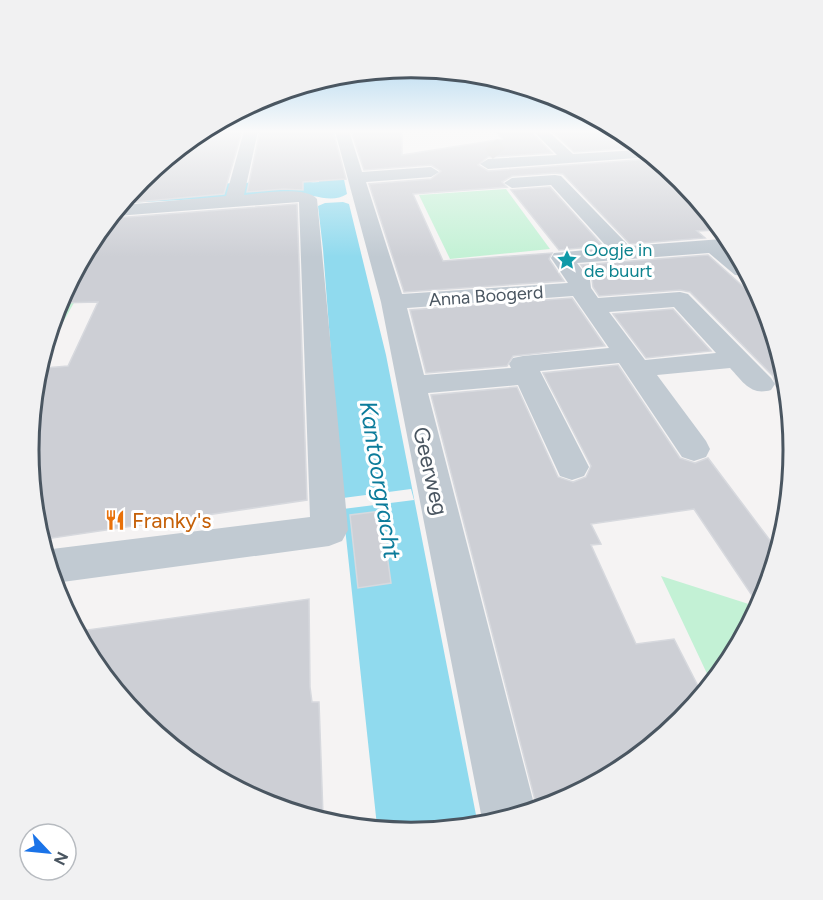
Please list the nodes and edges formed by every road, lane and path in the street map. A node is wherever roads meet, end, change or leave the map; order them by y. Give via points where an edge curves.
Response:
1 (241, 173) edge
2 (354, 173) edge
3 (418, 173) edge
4 (355, 178) junction
5 (216, 182) dead end
6 (501, 183) dead end
7 (237, 190) junction
8 (126, 210) edge
9 (720, 245) edge
10 (625, 254) junction
11 (585, 297) junction
12 (393, 302) junction
13 (738, 359) junction
14 (631, 361) junction
15 (529, 375) junction
16 (766, 383) edge
17 (411, 385) junction
18 (694, 449) dead end
19 (572, 467) dead end
20 (58, 565) edge
21 (508, 810) edge

1 - 7 street
2 - 4 street, Geerweg
3 - 4 street
4 - 12 street, Geerweg
5 - 7 street
6 - 10 street via 555,180
7 - 8 street
7 - 20 street via 309,201 329,530
9 - 10 street, Anna Boogerd
10 - 11 street, Anna Boogerd via 562,258 579,280
11 - 12 street, Anna Boogerd
11 - 13 street via 680,299
11 - 14 street, Anna Boogerd
12 - 17 street, Geerweg
13 - 14 street
13 - 16 street
14 - 15 street via 524,364
14 - 18 street, Anna Boogerd
15 - 17 street
15 - 19 street
17 - 21 street, Geerweg

